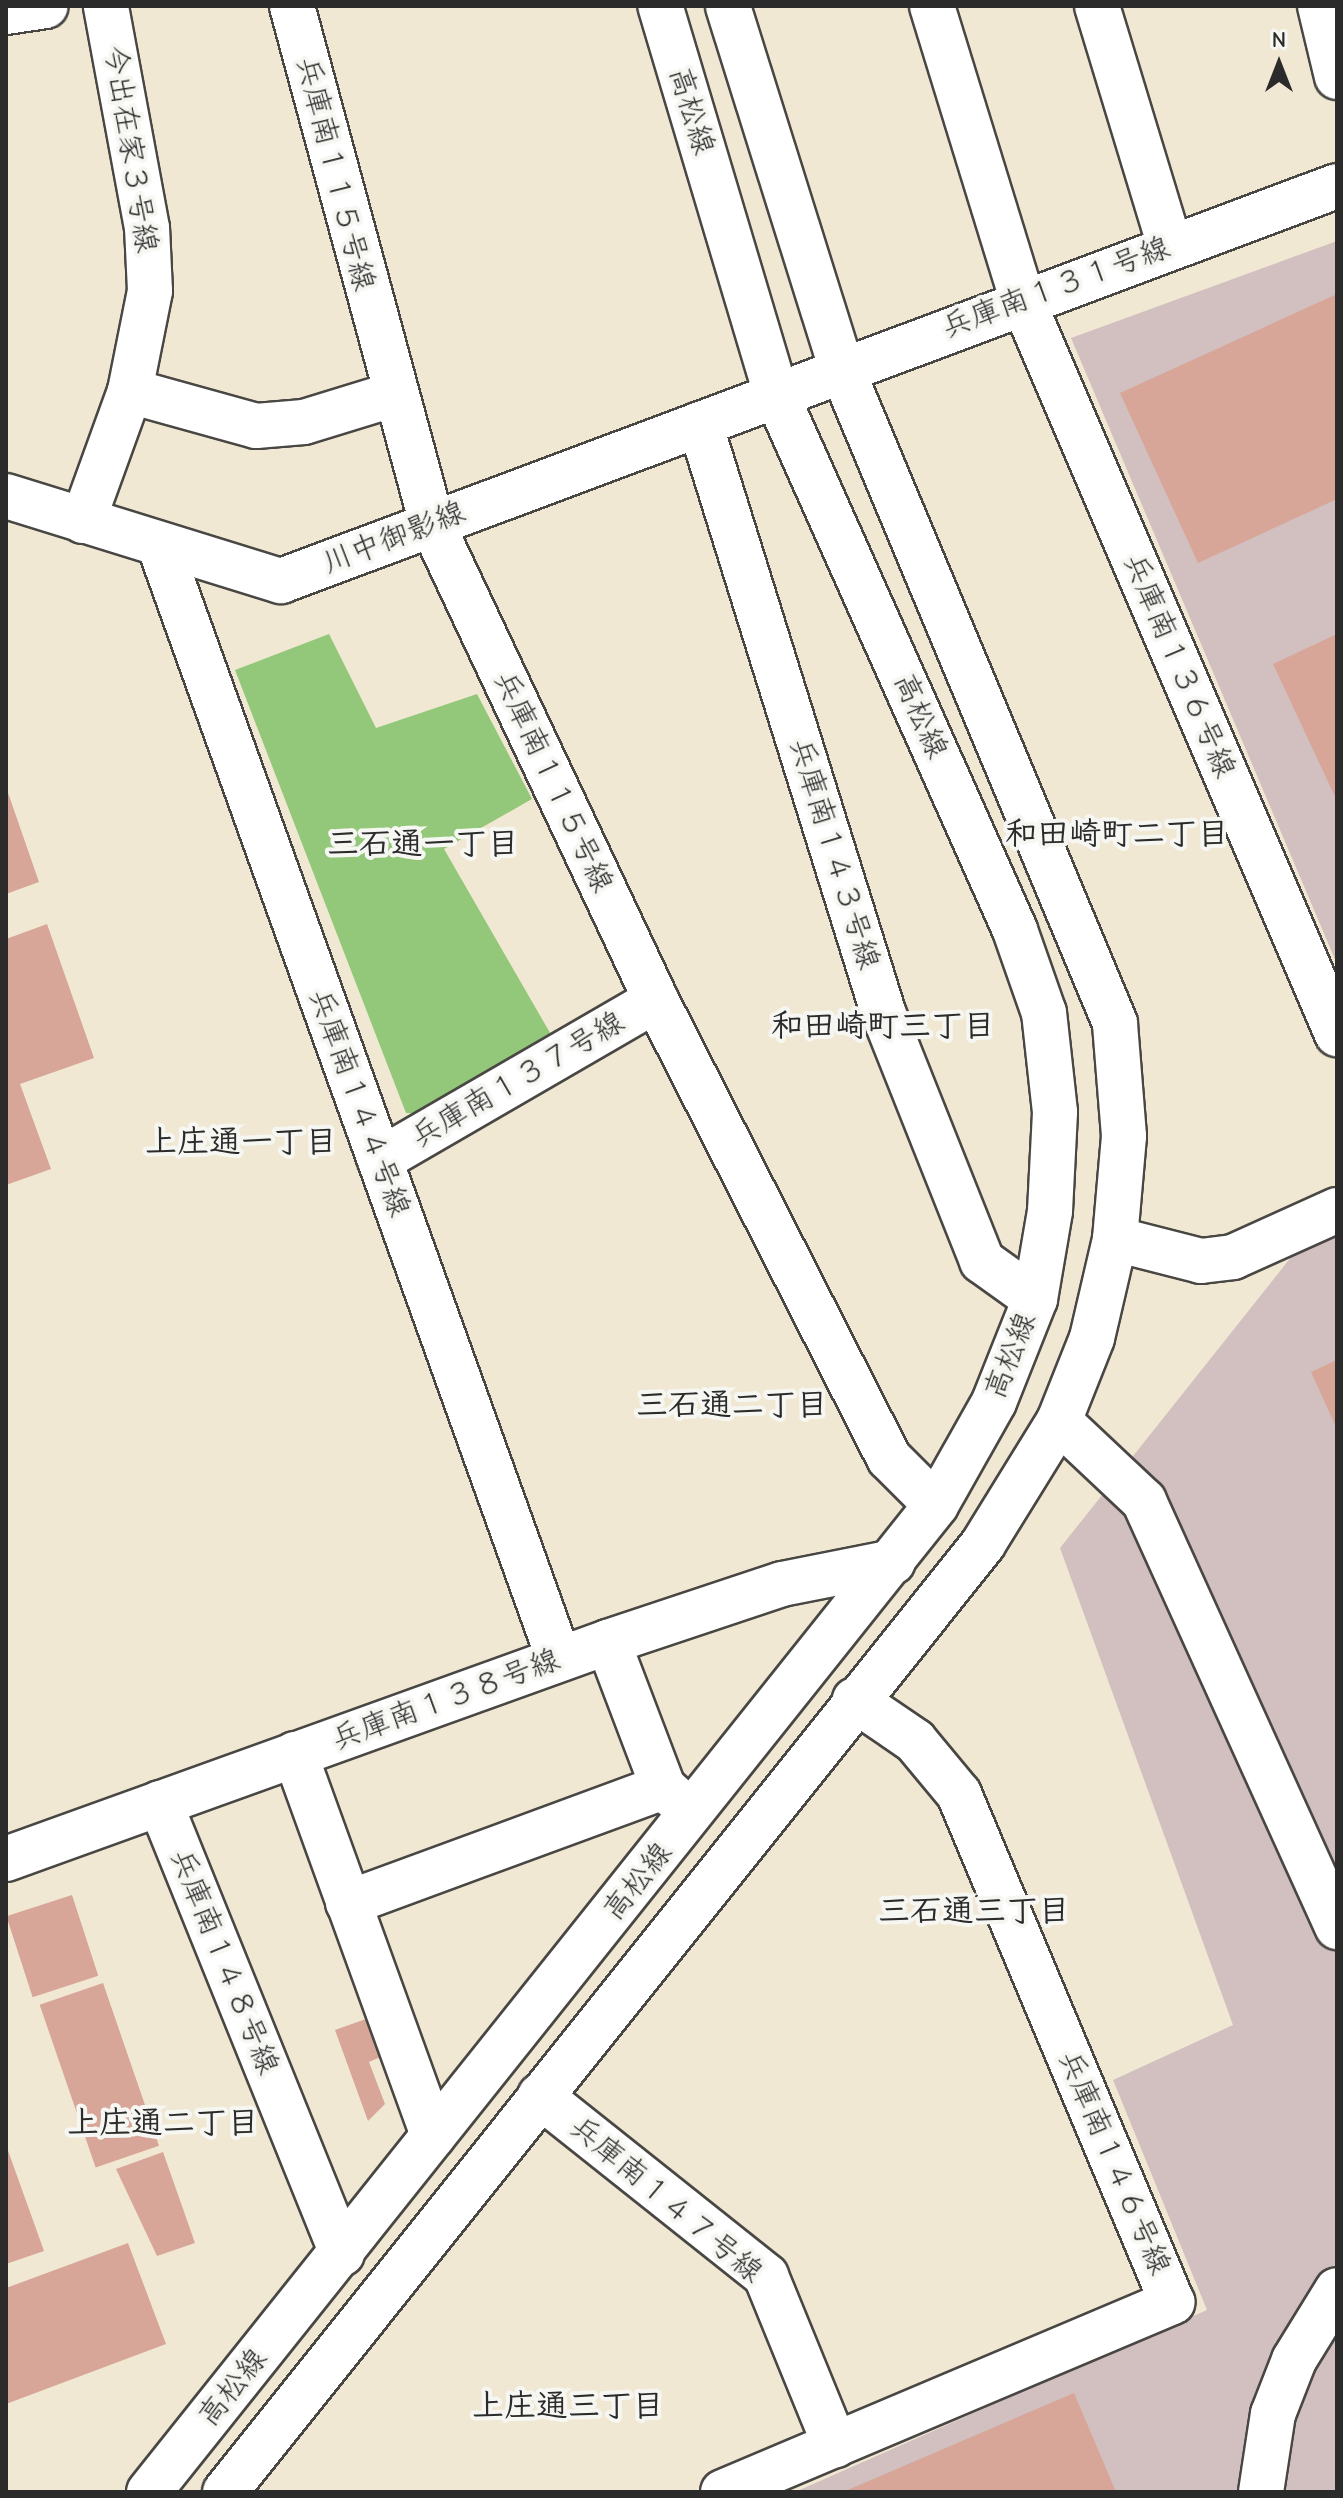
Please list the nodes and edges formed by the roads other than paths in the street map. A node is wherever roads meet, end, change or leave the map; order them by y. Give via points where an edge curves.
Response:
1 (46, 6) edge
2 (106, 6) edge
3 (292, 6) edge
4 (660, 6) edge
5 (728, 6) edge
6 (932, 6) edge
7 (1097, 6) edge
8 (1320, 6) edge
9 (6, 12) edge
10 (1337, 77) edge
11 (1337, 186) edge
12 (1170, 246) junction
13 (1022, 299) junction
14 (841, 367) junction
15 (130, 391) junction
16 (776, 394) junction
17 (392, 395) junction
18 (700, 424) junction
19 (6, 496) edge
20 (83, 521) junction
21 (432, 524) junction
22 (160, 547) junction
23 (656, 1000) junction
24 (1337, 1034) edge
25 (380, 1160) junction
26 (1337, 1210) edge
27 (1115, 1239) junction
28 (1035, 1299) junction
29 (1059, 1421) junction
30 (936, 1505) junction
31 (893, 1562) junction
32 (608, 1642) junction
33 (559, 1659) junction
34 (855, 1700) junction
35 (295, 1754) junction
36 (678, 1801) junction
37 (160, 1803) junction
38 (6, 1859) edge
39 (348, 1903) junction
40 (1337, 1927) edge
41 (540, 2096) junction
42 (433, 2136) junction
43 (342, 2254) junction
44 (1337, 2290) edge
45 (835, 2445) junction
46 (149, 2492) edge
47 (225, 2492) edge
48 (723, 2492) edge
49 (1261, 2492) edge

1 - 9 street
2 - 15 street, 今出在家３号線 via 147,228 150,291
3 - 17 street, 兵庫南１１５号線
4 - 16 street, 高松線
5 - 14 street, 高松線
6 - 13 street, 兵庫南１３６号線
7 - 12 street
8 - 10 street
11 - 12 street, 兵庫南１３１号線
12 - 13 street, 兵庫南１３１号線
13 - 14 street, 兵庫南１３１号線
13 - 24 street, 兵庫南１３６号線
14 - 16 street, 兵庫南１３１号線
14 - 27 street, 高松線 via 1115,1023 1124,1136
15 - 17 street via 256,426 304,422
15 - 20 street, 今出在家３号線
16 - 18 street, 川中御影線
16 - 28 street, 高松線 via 1015,930 1044,1013 1055,1112 1050,1211
17 - 21 street, 兵庫南１１５号線
18 - 21 street, 川中御影線
18 - 28 street, 兵庫南１４３号線 via 883,1012 982,1261
19 - 20 street, 川中御影線
20 - 22 street, 川中御影線
21 - 22 street, 川中御影線 via 281,581
21 - 23 street, 兵庫南１１５号線
22 - 25 street, 兵庫南１４４号線
23 - 25 street, 兵庫南１３７号線
23 - 30 street, 兵庫南１１５号線 via 889,1458
25 - 33 street, 兵庫南１４４号線
26 - 27 street via 1233,1257 1201,1261
27 - 29 street, 高松線 via 1092,1338
28 - 30 street, 高松線 via 994,1402
29 - 34 street, 高松線 via 983,1544
29 - 40 street via 1144,1501
30 - 31 street, 高松線
31 - 32 street, 兵庫南１３８号線 via 782,1584
31 - 36 street, 高松線
32 - 33 street, 兵庫南１３８号線
32 - 36 street
33 - 35 street, 兵庫南１３８号線
34 - 41 street, 高松線
34 - 45 street, 兵庫南１４６号線 via 915,1741 959,1794 1172,2302
35 - 37 street, 兵庫南１３８号線
35 - 39 street
36 - 39 street
36 - 42 street, 高松線
37 - 38 street, 兵庫南１３８号線
37 - 43 street, 兵庫南１４８号線
39 - 42 street
41 - 45 street, 兵庫南１４７号線 via 766,2276
41 - 47 street, 高松線
42 - 43 street, 高松線
43 - 46 street, 高松線
44 - 49 street via 1294,2360 1273,2414
45 - 48 street, 兵庫南１４６号線

